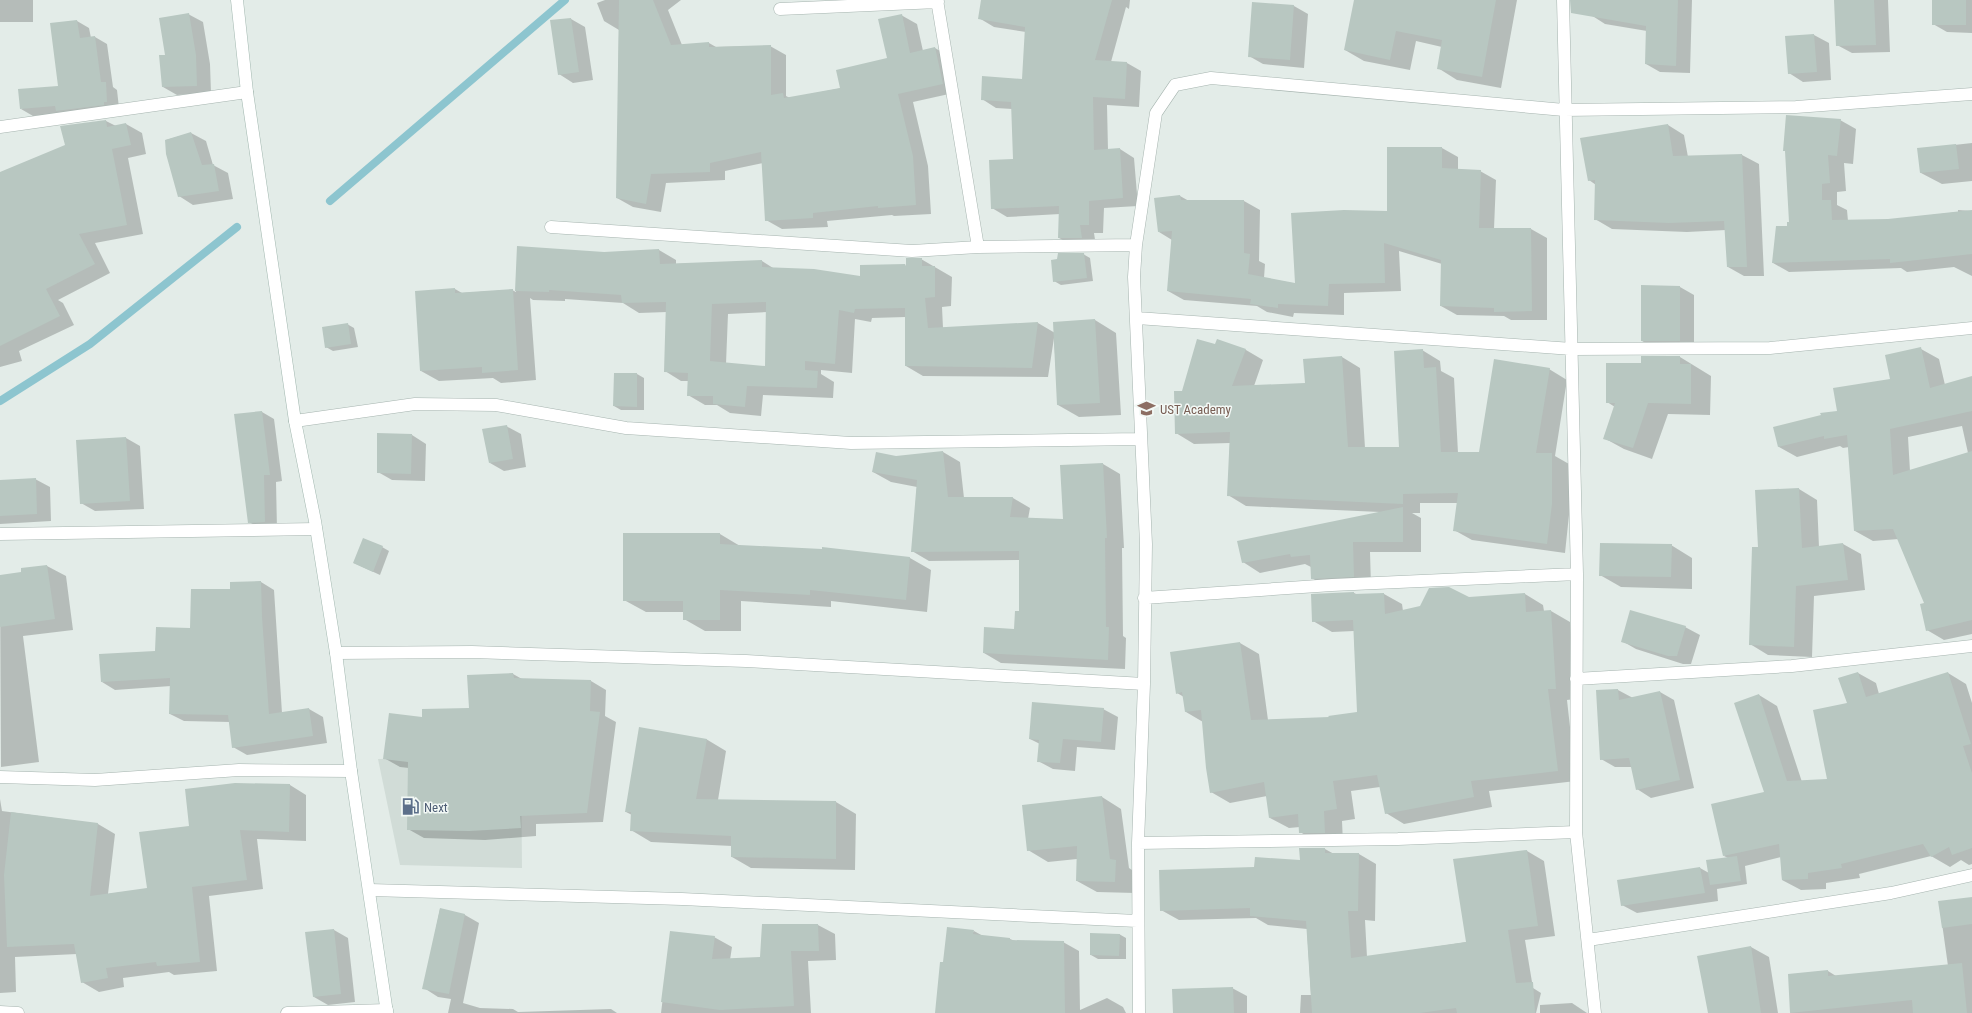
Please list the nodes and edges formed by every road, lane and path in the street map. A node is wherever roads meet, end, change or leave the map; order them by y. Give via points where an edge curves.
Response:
1 (237, 0) edge
2 (1563, 0) edge
3 (937, 1) edge
4 (780, 9) dead end
5 (247, 92) junction
6 (1972, 94) edge
7 (1564, 110) junction
8 (0, 127) edge
9 (552, 227) dead end
10 (1136, 244) junction
11 (978, 247) junction
12 (1137, 318) junction
13 (1972, 328) edge
14 (1572, 349) junction
15 (295, 421) junction
16 (1140, 438) junction
17 (316, 529) junction
18 (0, 534) edge
19 (1577, 574) junction
20 (1144, 598) junction
21 (1972, 646) edge
22 (336, 653) junction
23 (1576, 679) junction
24 (1144, 684) junction
25 (351, 771) junction
26 (0, 777) edge
27 (1576, 832) junction
28 (1138, 843) junction
29 (1972, 875) edge
30 (370, 890) junction
31 (1137, 921) junction
32 (1588, 940) junction
33 (0, 1012) edge
34 (387, 1012) edge
35 (18, 1013) edge
36 (287, 1013) edge
37 (1140, 1013) edge
38 (1595, 1013) edge

1 - 5 street
2 - 7 street
3 - 4 street
3 - 11 street
5 - 8 street
5 - 15 street
6 - 7 street via 1796,107
7 - 10 street via 1211,78 1175,86 1156,113
7 - 14 street
9 - 11 street via 912,250
10 - 11 street
10 - 12 street via 1134,277
12 - 14 street
12 - 16 street
13 - 14 street via 1770,348
14 - 19 street
15 - 16 street via 415,404 489,405 626,428 851,443
15 - 17 street
16 - 20 street via 1146,544
17 - 18 street
17 - 22 street
19 - 20 street via 1332,585
19 - 23 street
20 - 24 street
21 - 23 street via 1792,666
22 - 24 street via 472,652 746,661
22 - 25 street
23 - 27 street
24 - 28 street
25 - 26 street via 240,770 96,780
25 - 30 street
27 - 28 street via 1398,839
27 - 32 street
28 - 31 street
29 - 32 street via 1891,893
30 - 31 street via 682,899
30 - 34 street
31 - 37 street
32 - 38 street
33 - 35 street
34 - 36 street

